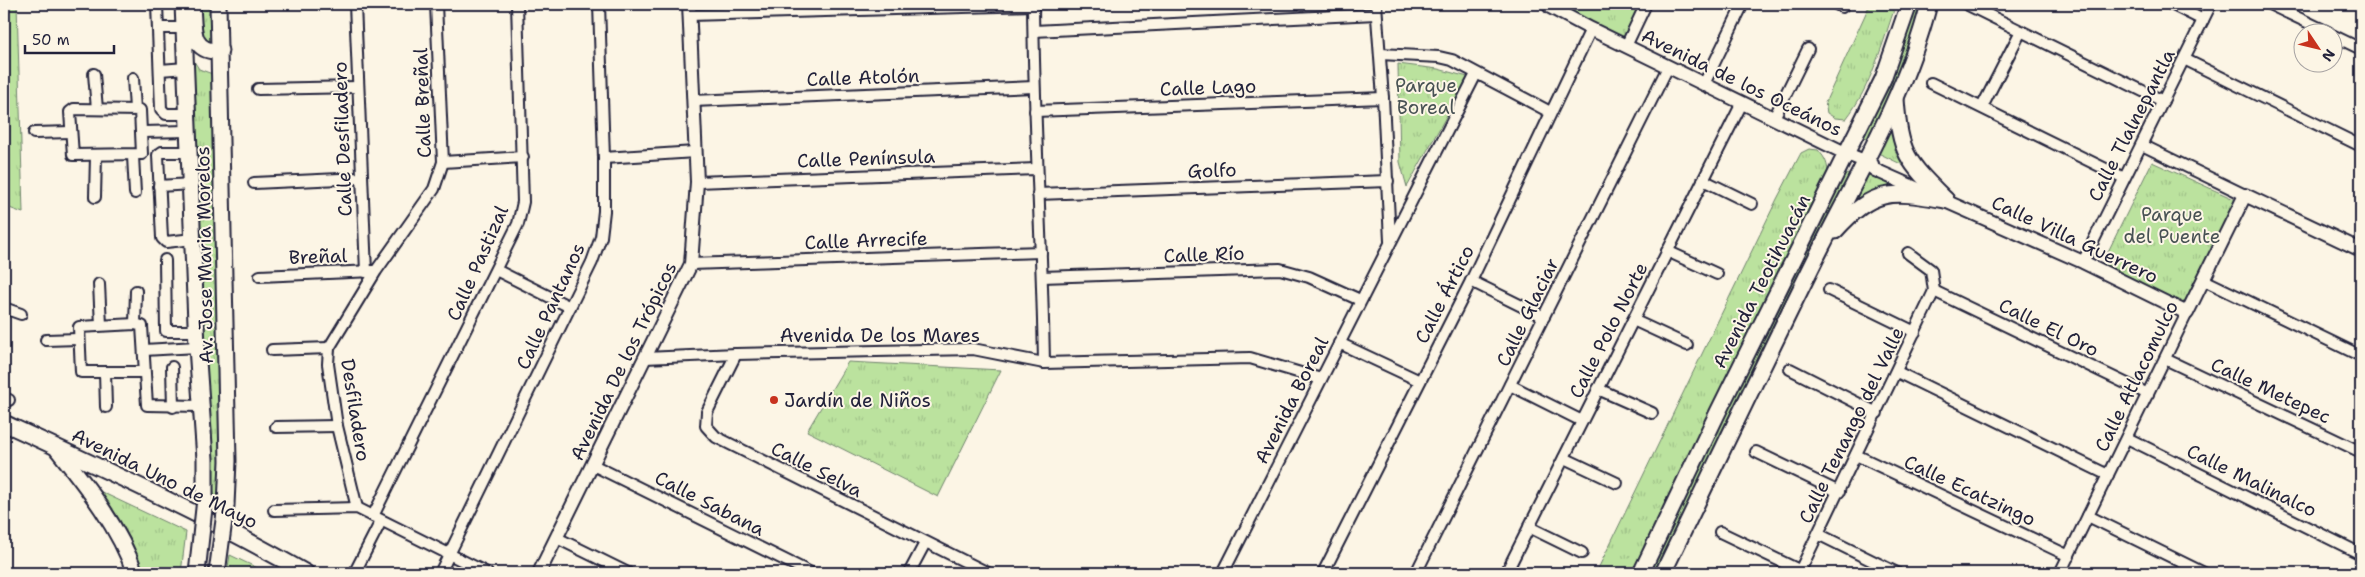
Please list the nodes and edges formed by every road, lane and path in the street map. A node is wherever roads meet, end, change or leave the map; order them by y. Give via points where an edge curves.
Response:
1 (157, 4) edge
2 (182, 4) edge
3 (192, 4) edge
4 (218, 4) edge
5 (354, 4) edge
6 (436, 4) edge
7 (517, 4) edge
8 (598, 4) edge
9 (1034, 4) edge
10 (1646, 4) edge
11 (1743, 4) edge
12 (1909, 4) edge
13 (1929, 4) edge
14 (1966, 4) edge
15 (2171, 4) edge
16 (2211, 4) edge
17 (2269, 4) edge
18 (1546, 5) edge
19 (1376, 9) edge
20 (689, 10) edge
21 (2203, 20) junction
22 (2307, 22) edge
23 (158, 28) junction
24 (184, 28) junction
25 (1591, 29) junction
26 (1034, 31) junction
27 (2021, 31) junction
28 (2342, 40) edge
29 (1626, 46) junction
30 (1808, 48) dead end
31 (2361, 49) edge
32 (220, 51) junction
33 (1380, 54) junction
34 (2184, 59) junction
35 (1668, 67) junction
36 (186, 68) junction
37 (160, 70) junction
38 (94, 74) dead end
39 (1476, 74) junction
40 (133, 78) dead end
41 (1931, 83) dead end
42 (1704, 84) junction
43 (358, 87) junction
44 (1034, 87) junction
45 (258, 89) dead end
46 (1383, 98) junction
47 (1896, 98) junction
48 (693, 101) junction
49 (2162, 101) junction
50 (1742, 103) junction
51 (1982, 107) junction
52 (96, 109) junction
53 (135, 109) junction
54 (1035, 112) junction
55 (1550, 112) junction
56 (188, 114) junction
57 (1774, 118) junction
58 (188, 131) junction
59 (71, 132) junction
60 (142, 132) junction
61 (34, 133) dead end
62 (2142, 145) junction
63 (2361, 146) edge
64 (189, 152) junction
65 (695, 152) junction
66 (1848, 154) junction
67 (96, 156) junction
68 (133, 156) junction
69 (523, 157) junction
70 (604, 158) junction
71 (443, 162) junction
72 (1866, 163) junction
73 (1036, 169) junction
74 (360, 178) junction
75 (2124, 178) junction
76 (1703, 180) junction
77 (1388, 181) junction
78 (254, 182) dead end
79 (697, 182) junction
80 (191, 184) junction
81 (159, 186) junction
82 (135, 193) dead end
83 (1038, 194) junction
84 (2245, 195) junction
85 (95, 197) dead end
86 (1946, 200) junction
87 (1752, 204) dead end
88 (193, 239) junction
89 (1390, 242) junction
90 (1822, 245) junction
91 (2361, 250) edge
92 (1667, 251) junction
93 (1042, 252) junction
94 (1908, 253) dead end
95 (165, 260) dead end
96 (2083, 262) junction
97 (691, 264) junction
98 (496, 270) junction
99 (371, 272) junction
100 (1717, 274) dead end
101 (260, 276) dead end
102 (1042, 277) junction
103 (2204, 280) junction
104 (1471, 281) junction
105 (99, 284) dead end
106 (1829, 290) dead end
107 (136, 291) dead end
108 (1934, 291) junction
109 (1360, 300) junction
110 (570, 307) junction
111 (4, 308) edge
112 (2187, 313) junction
113 (21, 314) dead end
114 (1544, 317) junction
115 (1632, 320) junction
116 (135, 324) junction
117 (101, 325) junction
118 (196, 330) junction
119 (1915, 332) junction
120 (78, 339) junction
121 (46, 340) dead end
122 (1339, 343) junction
123 (1687, 345) dead end
124 (197, 347) junction
125 (329, 348) junction
126 (144, 350) junction
127 (272, 350) dead end
128 (736, 354) junction
129 (2361, 356) edge
130 (645, 358) junction
131 (2165, 359) junction
132 (1044, 363) junction
133 (172, 367) dead end
134 (1790, 369) dead end
135 (105, 372) junction
136 (143, 372) junction
137 (1897, 372) junction
138 (1321, 379) junction
139 (1420, 381) junction
140 (1510, 385) junction
141 (1598, 389) junction
142 (2148, 394) junction
143 (173, 406) junction
144 (200, 406) junction
145 (106, 407) dead end
146 (1652, 413) dead end
147 (1877, 413) junction
148 (1582, 421) junction
149 (4, 423) edge
150 (337, 426) junction
151 (276, 427) dead end
152 (2126, 438) junction
153 (56, 447) junction
154 (1756, 452) dead end
155 (2361, 452) edge
156 (1856, 455) junction
157 (1564, 458) junction
158 (594, 465) junction
159 (2108, 475) junction
160 (1617, 483) dead end
161 (1839, 492) junction
162 (357, 508) junction
163 (274, 510) dead end
164 (2088, 516) junction
165 (377, 519) junction
166 (1529, 527) junction
167 (1720, 532) dead end
168 (1818, 534) junction
169 (557, 538) junction
170 (924, 543) junction
171 (1582, 552) dead end
172 (450, 554) junction
173 (2361, 554) edge
174 (2069, 556) junction
175 (356, 570) dead end
176 (1800, 572) edge
177 (135, 573) edge
178 (197, 573) edge
179 (217, 573) edge
180 (306, 573) edge
181 (440, 573) edge
182 (488, 573) edge
183 (539, 573) edge
184 (628, 573) edge
185 (811, 573) edge
186 (909, 573) edge
187 (988, 573) edge
188 (1224, 573) edge
189 (1324, 573) edge
190 (1416, 573) edge
191 (1506, 573) edge
192 (1640, 573) edge
193 (1663, 573) edge
194 (1897, 573) edge
195 (2060, 573) edge
196 (2204, 573) edge

1 - 23 street
2 - 24 main road, Av. Jose Maria Morelos
3 - 32 main road via 196,41 210,52
4 - 32 main road, Av. Jose Maria Morelos
5 - 43 street, Calle Desfiladero
6 - 71 street, Calle Breñal
7 - 69 street, Calle Pastizal
8 - 70 street, Calle Pantanos
9 - 20 street
9 - 26 street
10 - 29 street
11 - 42 street
12 - 66 main road, Avenida Teotihuacán via 1883,79
13 - 47 main road, Avenida Teotihuacán
14 - 27 street
15 - 21 street
16 - 21 street, Calle Tlalnepantla
17 - 22 street
18 - 25 street, Avenida de los Oceános
19 - 26 street
19 - 33 street, Avenida Boreal
20 - 48 street, Avenida De los Trópicos
21 - 34 street, Calle Tlalnepantla
23 - 24 street
23 - 37 street
24 - 36 main road, Av. Jose Maria Morelos
25 - 29 street, Avenida de los Oceános
25 - 55 street, Calle Ártico
26 - 44 street
27 - 49 street
27 - 51 street
28 - 31 street
29 - 35 street, Avenida de los Oceános
30 - 57 street
32 - 179 main road, Av. Jose Maria Morelos, bridge via 228,461
33 - 39 street via 1439,57 1452,60
33 - 46 street, Avenida Boreal
34 - 49 street, Calle Tlalnepantla
34 - 63 street
35 - 42 street, Avenida de los Oceános
35 - 114 street, Calle Glaciar
36 - 37 street
36 - 56 main road, Av. Jose Maria Morelos
37 - 56 street via 163,113
38 - 52 street
39 - 55 street
39 - 89 street, Avenida Boreal
40 - 53 street
41 - 51 street
42 - 50 street, Avenida de los Oceános
43 - 45 street
43 - 74 street, Calle Desfiladero
44 - 48 street, Calle Atolón
44 - 54 street
46 - 54 street, Calle Lago
46 - 77 street, Avenida Boreal
47 - 72 main road, Avenida Teotihuacán
47 - 86 main road via 1898,131 1904,151 1914,168
48 - 65 street, Avenida De los Trópicos
49 - 62 street, Calle Tlalnepantla
50 - 57 street, Avenida de los Oceános
50 - 76 street, Calle Polo Norte
51 - 75 street
52 - 53 street
52 - 59 street via 71,110
53 - 60 street via 140,110
54 - 73 street
55 - 104 street, Calle Ártico
56 - 58 main road, Av. Jose Maria Morelos
57 - 66 street, Avenida de los Oceános
58 - 60 street
58 - 64 main road, Av. Jose Maria Morelos
59 - 61 street
59 - 67 street via 73,155
60 - 68 street via 142,154
62 - 75 street, Calle Tlalnepantla
62 - 84 street
64 - 80 main road, Av. Jose Maria Morelos
64 - 81 street via 159,153
65 - 70 street
65 - 79 street, Avenida De los Trópicos
66 - 72 street, Calle Villa Guerrero
66 - 192 main road, Avenida Teotihuacán
67 - 68 street
67 - 85 street
68 - 82 street
69 - 71 street
69 - 98 street, Calle Pastizal via 522,210
70 - 110 street, Calle Pantanos via 601,236
71 - 99 street, Calle Breñal via 434,189
72 - 86 street, Calle Villa Guerrero via 1877,165
72 - 90 main road, Avenida Teotihuacán
73 - 79 street, Calle Península
73 - 83 street
74 - 78 street
74 - 99 street, Calle Desfiladero
75 - 96 street, Calle Tlalnepantla
76 - 87 street
76 - 92 street, Calle Polo Norte
77 - 83 street, Golfo
77 - 89 street, Avenida Boreal
79 - 97 street, Avenida De los Trópicos
80 - 81 street
80 - 88 main road, Av. Jose Maria Morelos
81 - 88 street via 164,241
83 - 93 street
84 - 91 street
84 - 103 street, Calle Atlacomulco
86 - 90 main road via 1900,193 1882,196 1843,222
86 - 96 street, Calle Villa Guerrero
88 - 118 main road, Av. Jose Maria Morelos
89 - 109 street, Avenida Boreal
90 - 193 main road, Avenida Teotihuacán
92 - 100 street
92 - 115 street, Calle Polo Norte
93 - 97 street, Calle Arrecife
93 - 102 street
94 - 108 street via 1930,270
95 - 118 street via 166,331
96 - 112 street, Calle Villa Guerrero
97 - 130 street, Avenida De los Trópicos
98 - 110 street
98 - 165 street, Calle Pastizal
99 - 101 street, Breñal
99 - 125 street, Desfiladero
102 - 109 street, Calle Río via 1280,269 1309,277
102 - 132 street
103 - 112 street, Calle Atlacomulco
103 - 129 street
104 - 114 street
104 - 139 street, Calle Ártico
105 - 117 street
106 - 119 street
107 - 116 street
108 - 119 street, Calle Tenango del Valle
108 - 142 street, Calle El Oro
109 - 122 street, Avenida Boreal
110 - 172 street, Calle Pantanos
111 - 113 street
112 - 131 street, Calle Atlacomulco
114 - 140 street, Calle Glaciar
115 - 123 street
115 - 141 street, Calle Polo Norte
116 - 117 street
116 - 126 street via 143,328
117 - 120 street via 79,327
118 - 124 main road, Av. Jose Maria Morelos
119 - 137 street, Calle Tenango del Valle
120 - 121 street
120 - 135 street via 81,372
122 - 138 street, Avenida Boreal
122 - 139 street
124 - 126 street
124 - 144 main road, Av. Jose Maria Morelos
125 - 127 street
125 - 150 street, Desfiladero via 328,364
126 - 136 street
128 - 130 street, Avenida De los Mares
128 - 132 street, Avenida De los Mares via 972,349
128 - 170 street, Calle Selva via 707,412 706,426 716,437
130 - 158 street, Avenida De los Trópicos
131 - 142 street, Calle Atlacomulco
131 - 155 street, Calle Metepec
132 - 138 street, Avenida De los Mares via 1250,358
133 - 143 street
134 - 147 street
135 - 136 street
135 - 145 street
136 - 143 street via 146,405
137 - 147 street, Calle Tenango del Valle
137 - 159 street
138 - 188 street, Avenida Boreal
139 - 189 street, Calle Ártico
140 - 148 street
140 - 190 street, Calle Glaciar
141 - 146 street
141 - 148 street, Calle Polo Norte
142 - 152 street, Calle Atlacomulco
143 - 144 street
144 - 178 main road, Av. Jose Maria Morelos, bridge via 205,499
147 - 156 street, Calle Tenango del Valle
148 - 157 street, Calle Polo Norte
149 - 153 main road, Avenida Uno de Mayo
150 - 151 street
150 - 162 street, Desfiladero
152 - 159 street, Calle Atlacomulco
152 - 173 street, Calle Malinalco
153 - 177 main road via 113,526
153 - 180 main road, Avenida Uno de Mayo via 228,530
154 - 161 street
156 - 161 street, Calle Tenango del Valle
156 - 174 street, Calle Ecatzingo
157 - 160 street
157 - 166 street, Calle Polo Norte
158 - 169 street, Avenida De los Trópicos
158 - 185 street, Calle Sabana
159 - 164 street, Calle Atlacomulco
161 - 168 street, Calle Tenango del Valle
162 - 163 street
162 - 165 street
164 - 174 street, Calle Atlacomulco
164 - 196 street
165 - 172 street
165 - 175 street, Calle Pastizal
166 - 171 street
166 - 191 street, Calle Polo Norte
167 - 176 street
168 - 176 street, Calle Tenango del Valle
168 - 194 street
169 - 183 street, Avenida De los Trópicos
169 - 184 street
170 - 186 street
170 - 187 street, Calle Selva
172 - 181 street, Calle Pantanos
172 - 182 street
174 - 195 street, Calle Atlacomulco

